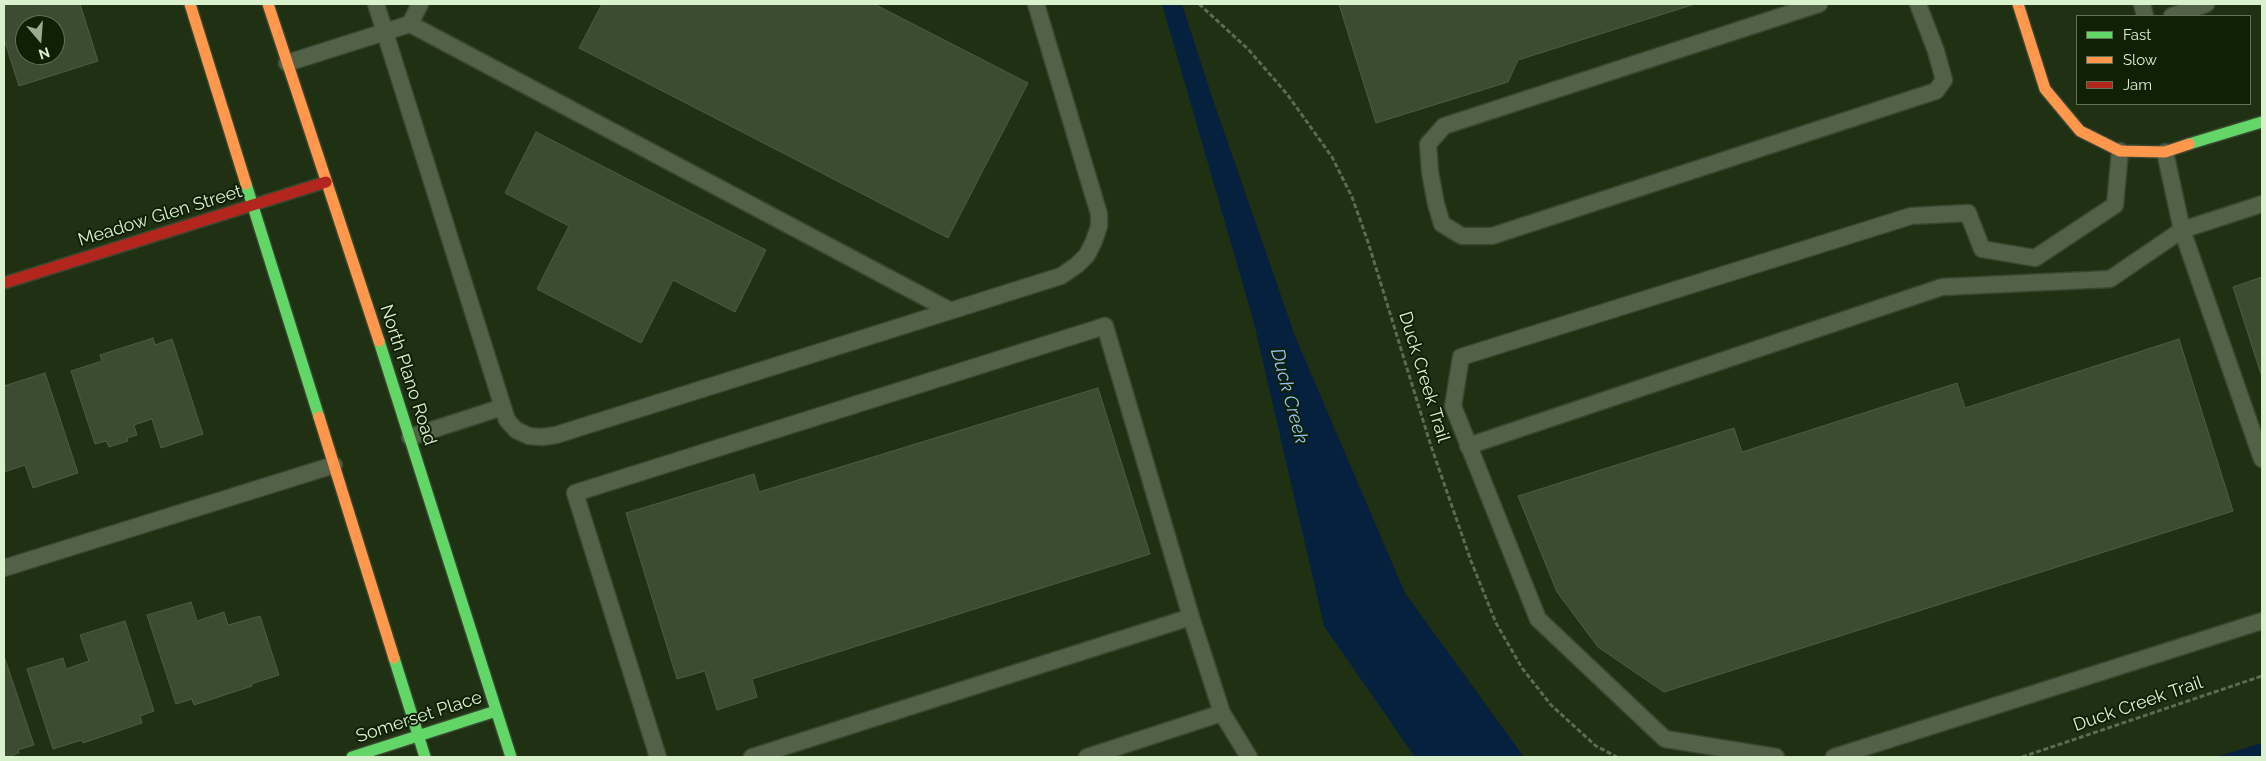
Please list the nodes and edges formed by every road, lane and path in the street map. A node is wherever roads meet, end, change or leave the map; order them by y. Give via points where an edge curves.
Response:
1 (190, 4) edge
2 (268, 4) edge
3 (376, 4) edge
4 (420, 4) edge
5 (1036, 4) edge
6 (1199, 4) edge
7 (1819, 4) edge
8 (1918, 4) edge
9 (2018, 4) edge
10 (2206, 4) edge
11 (2175, 15) edge
12 (410, 24) junction
13 (384, 32) junction
14 (287, 63) junction
15 (2262, 122) edge
16 (2120, 151) junction
17 (2165, 152) junction
18 (326, 182) junction
19 (2262, 204) edge
20 (252, 205) junction
21 (2182, 230) junction
22 (2035, 258) junction
23 (4, 283) edge
24 (2039, 283) junction
25 (949, 310) junction
26 (503, 407) junction
27 (410, 437) junction
28 (1468, 446) junction
29 (2262, 458) edge
30 (334, 465) junction
31 (4, 568) edge
32 (1191, 617) junction
33 (2262, 621) edge
34 (2262, 676) edge
35 (496, 711) junction
36 (1222, 713) junction
37 (418, 736) junction
38 (352, 757) edge
39 (426, 757) edge
40 (511, 757) edge
41 (658, 757) edge
42 (752, 757) edge
43 (1087, 757) edge
44 (1249, 757) edge
45 (1617, 757) edge
46 (1776, 757) edge
47 (1834, 757) edge
48 (2022, 757) edge

1 - 20 main road
2 - 14 main road, North Plano Road
3 - 13 lane
4 - 12 lane
5 - 25 lane via 1099,214 1099,226 1087,255 1061,276
6 - 45 path, Duck Creek Trail via 1248,49 1287,94 1332,157 1352,197 1368,242 1430,446 1496,623 1522,668 1551,705 1596,746
7 - 8 lane via 1444,126 1428,144 1430,172 1442,224 1462,236 1492,236 1936,91 1944,80
9 - 16 main road via 2045,89 2080,131
10 - 11 lane
12 - 13 lane
12 - 25 lane
13 - 14 lane
13 - 26 lane
14 - 18 main road, North Plano Road
15 - 17 main road
16 - 17 main road
16 - 22 lane via 2115,205
17 - 21 lane
18 - 20 main road, Meadow Glen Street
18 - 27 main road, North Plano Road
19 - 21 lane
20 - 23 main road, Meadow Glen Street
20 - 30 main road
21 - 24 lane via 2110,279
21 - 29 lane
22 - 24 lane
22 - 28 lane via 1982,249 1968,213 1911,216 1462,357 1453,406
24 - 28 lane via 1942,287
25 - 26 lane via 556,435 529,436 516,430
26 - 27 lane
27 - 35 main road, North Plano Road
28 - 46 lane via 1538,619 1665,739
30 - 31 lane
30 - 37 main road
32 - 36 lane
32 - 41 lane via 1105,326 576,493
32 - 42 lane
33 - 47 lane
34 - 48 path, Duck Creek Trail
35 - 37 main road, Somerset Place
35 - 40 main road, North Plano Road
36 - 43 lane
36 - 44 lane
37 - 38 main road, Somerset Place
37 - 39 main road

